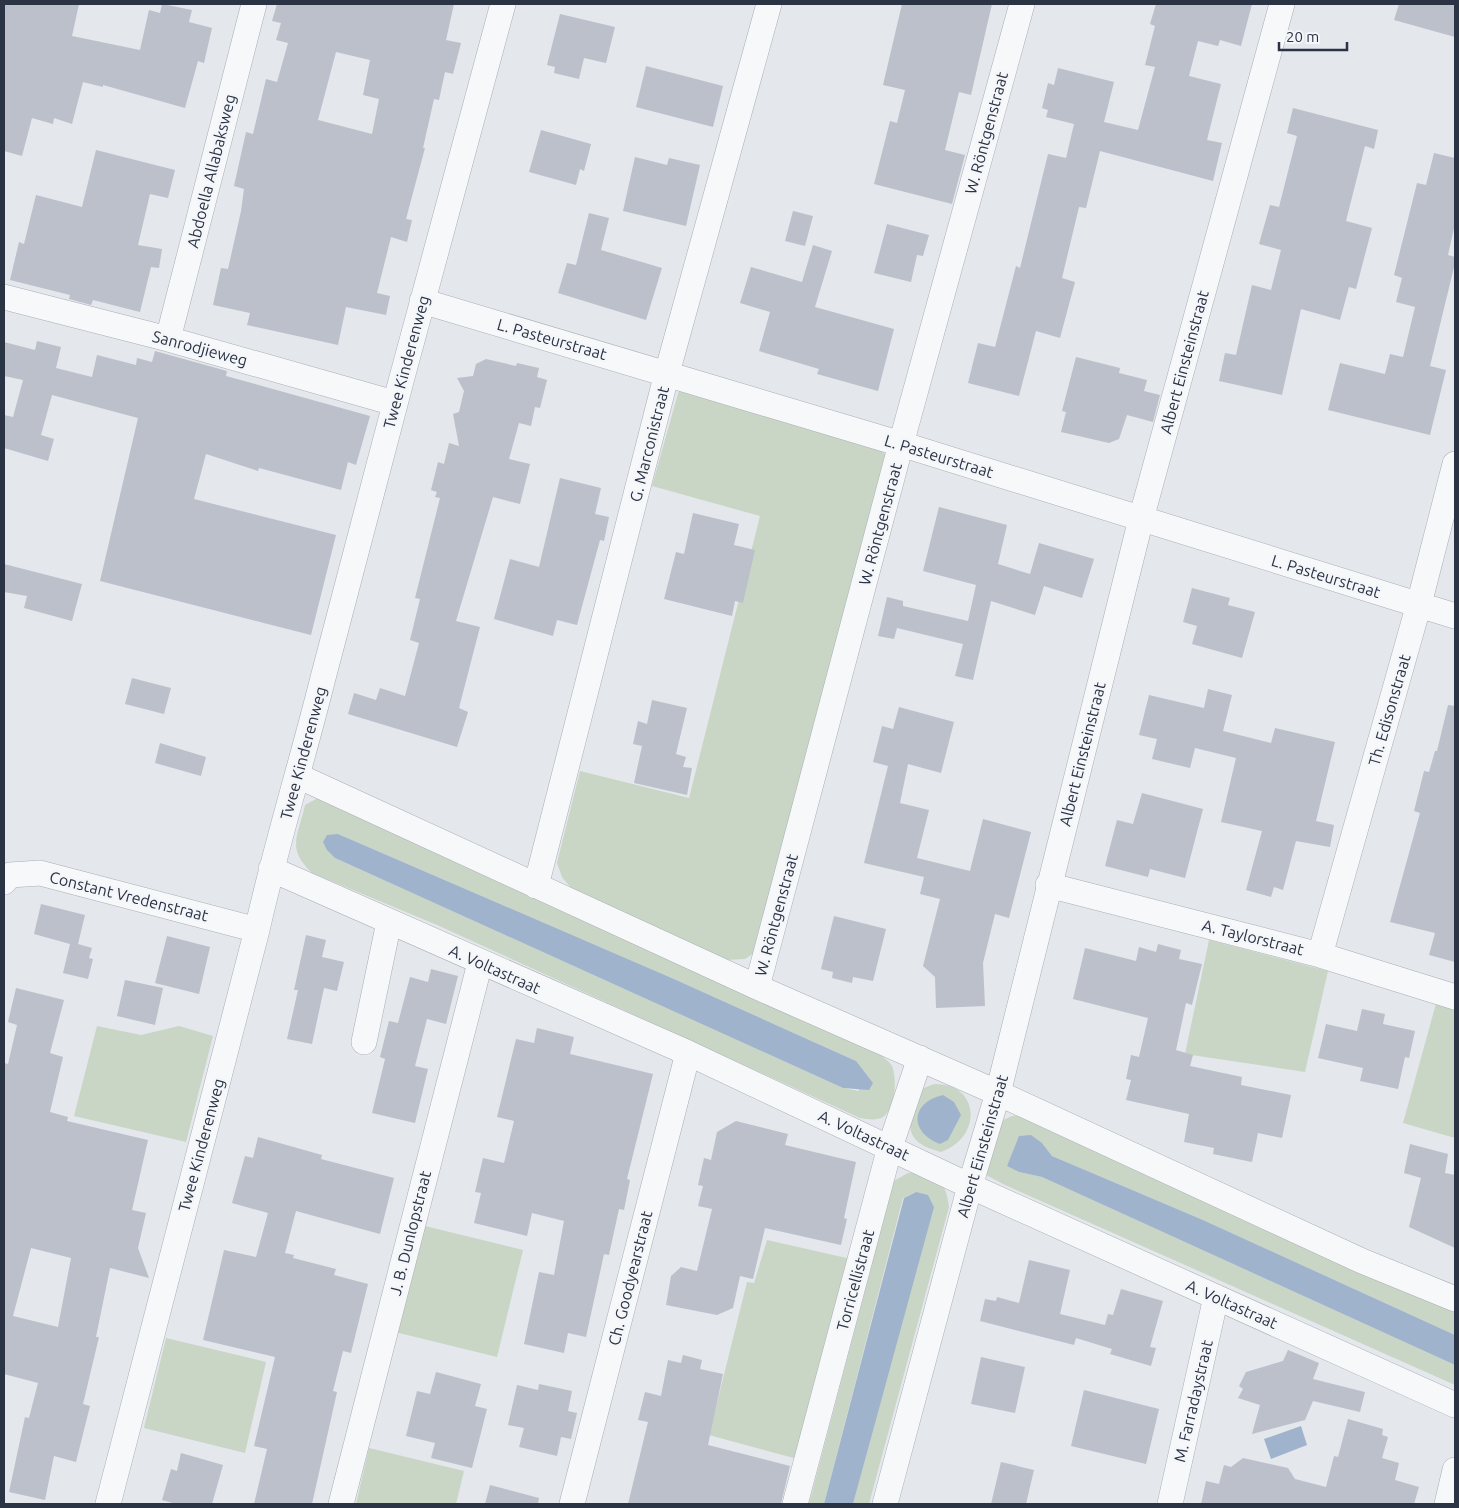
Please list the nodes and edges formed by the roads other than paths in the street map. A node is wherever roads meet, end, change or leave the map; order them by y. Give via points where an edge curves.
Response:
1 (254, 4) edge
2 (503, 4) edge
3 (768, 4) edge
4 (1022, 4) edge
5 (1282, 4) edge
6 (4, 297) edge
7 (422, 301) junction
8 (168, 339) junction
9 (667, 373) junction
10 (394, 402) junction
11 (901, 444) junction
12 (1455, 464) edge
13 (1141, 519) junction
14 (1419, 604) junction
15 (1455, 616) edge
16 (298, 776) junction
17 (271, 869) junction
18 (4, 882) edge
19 (1048, 885) junction
20 (536, 886) junction
21 (389, 922) junction
22 (258, 930) junction
23 (1320, 955) junction
24 (480, 963) junction
25 (757, 987) junction
26 (1455, 997) edge
27 (364, 1042) dead end
28 (688, 1053) junction
29 (920, 1058) junction
30 (998, 1093) junction
31 (890, 1147) junction
32 (970, 1186) junction
33 (1216, 1297) junction
34 (1455, 1299) edge
35 (1455, 1405) edge
36 (1455, 1470) edge
37 (108, 1504) edge
38 (341, 1504) edge
39 (572, 1504) edge
40 (795, 1504) edge
41 (885, 1504) edge
42 (1170, 1504) edge
43 (1447, 1504) edge

1 - 8 street, Abdoella Allabaksweg
2 - 7 street, Twee Kinderenweg
3 - 9 street, G. Marconistraat
4 - 11 street, W. Röntgenstraat
5 - 13 street, Albert Einsteinstraat
6 - 8 street, Sanrodjieweg
7 - 9 street, L. Pasteurstraat
7 - 10 street, Twee Kinderenweg
8 - 10 street, Sanrodjieweg
9 - 11 street, L. Pasteurstraat
9 - 20 street, G. Marconistraat
10 - 16 street, Twee Kinderenweg
11 - 13 street, L. Pasteurstraat
11 - 25 street, W. Röntgenstraat
12 - 14 street, Th. Edisonstraat
13 - 14 street, L. Pasteurstraat
13 - 19 street, Albert Einsteinstraat
14 - 15 street, L. Pasteurstraat
14 - 23 street, Th. Edisonstraat
16 - 17 street, Twee Kinderenweg
16 - 20 street
17 - 21 street, A. Voltastraat
17 - 22 street, Twee Kinderenweg
18 - 22 street, Constant Vredenstraat via 10,875 40,874
19 - 23 street, A. Taylorstraat
19 - 30 street, Albert Einsteinstraat
20 - 25 street
21 - 24 street, A. Voltastraat
21 - 27 street
22 - 37 street, Twee Kinderenweg
23 - 26 street, A. Taylorstraat
24 - 28 street, A. Voltastraat
24 - 38 street, J. B. Dunlopstraat
25 - 29 street
28 - 31 street, A. Voltastraat
28 - 39 street, Ch. Goodyearstraat
29 - 30 street
29 - 31 street, Torricellistraat
30 - 32 street, Albert Einsteinstraat
30 - 34 street
31 - 32 street, A. Voltastraat
31 - 40 street, Torricellistraat
32 - 33 street, A. Voltastraat
32 - 41 street, Albert Einsteinstraat
33 - 35 street, A. Voltastraat
33 - 42 street, M. Farradaystraat
36 - 43 street

